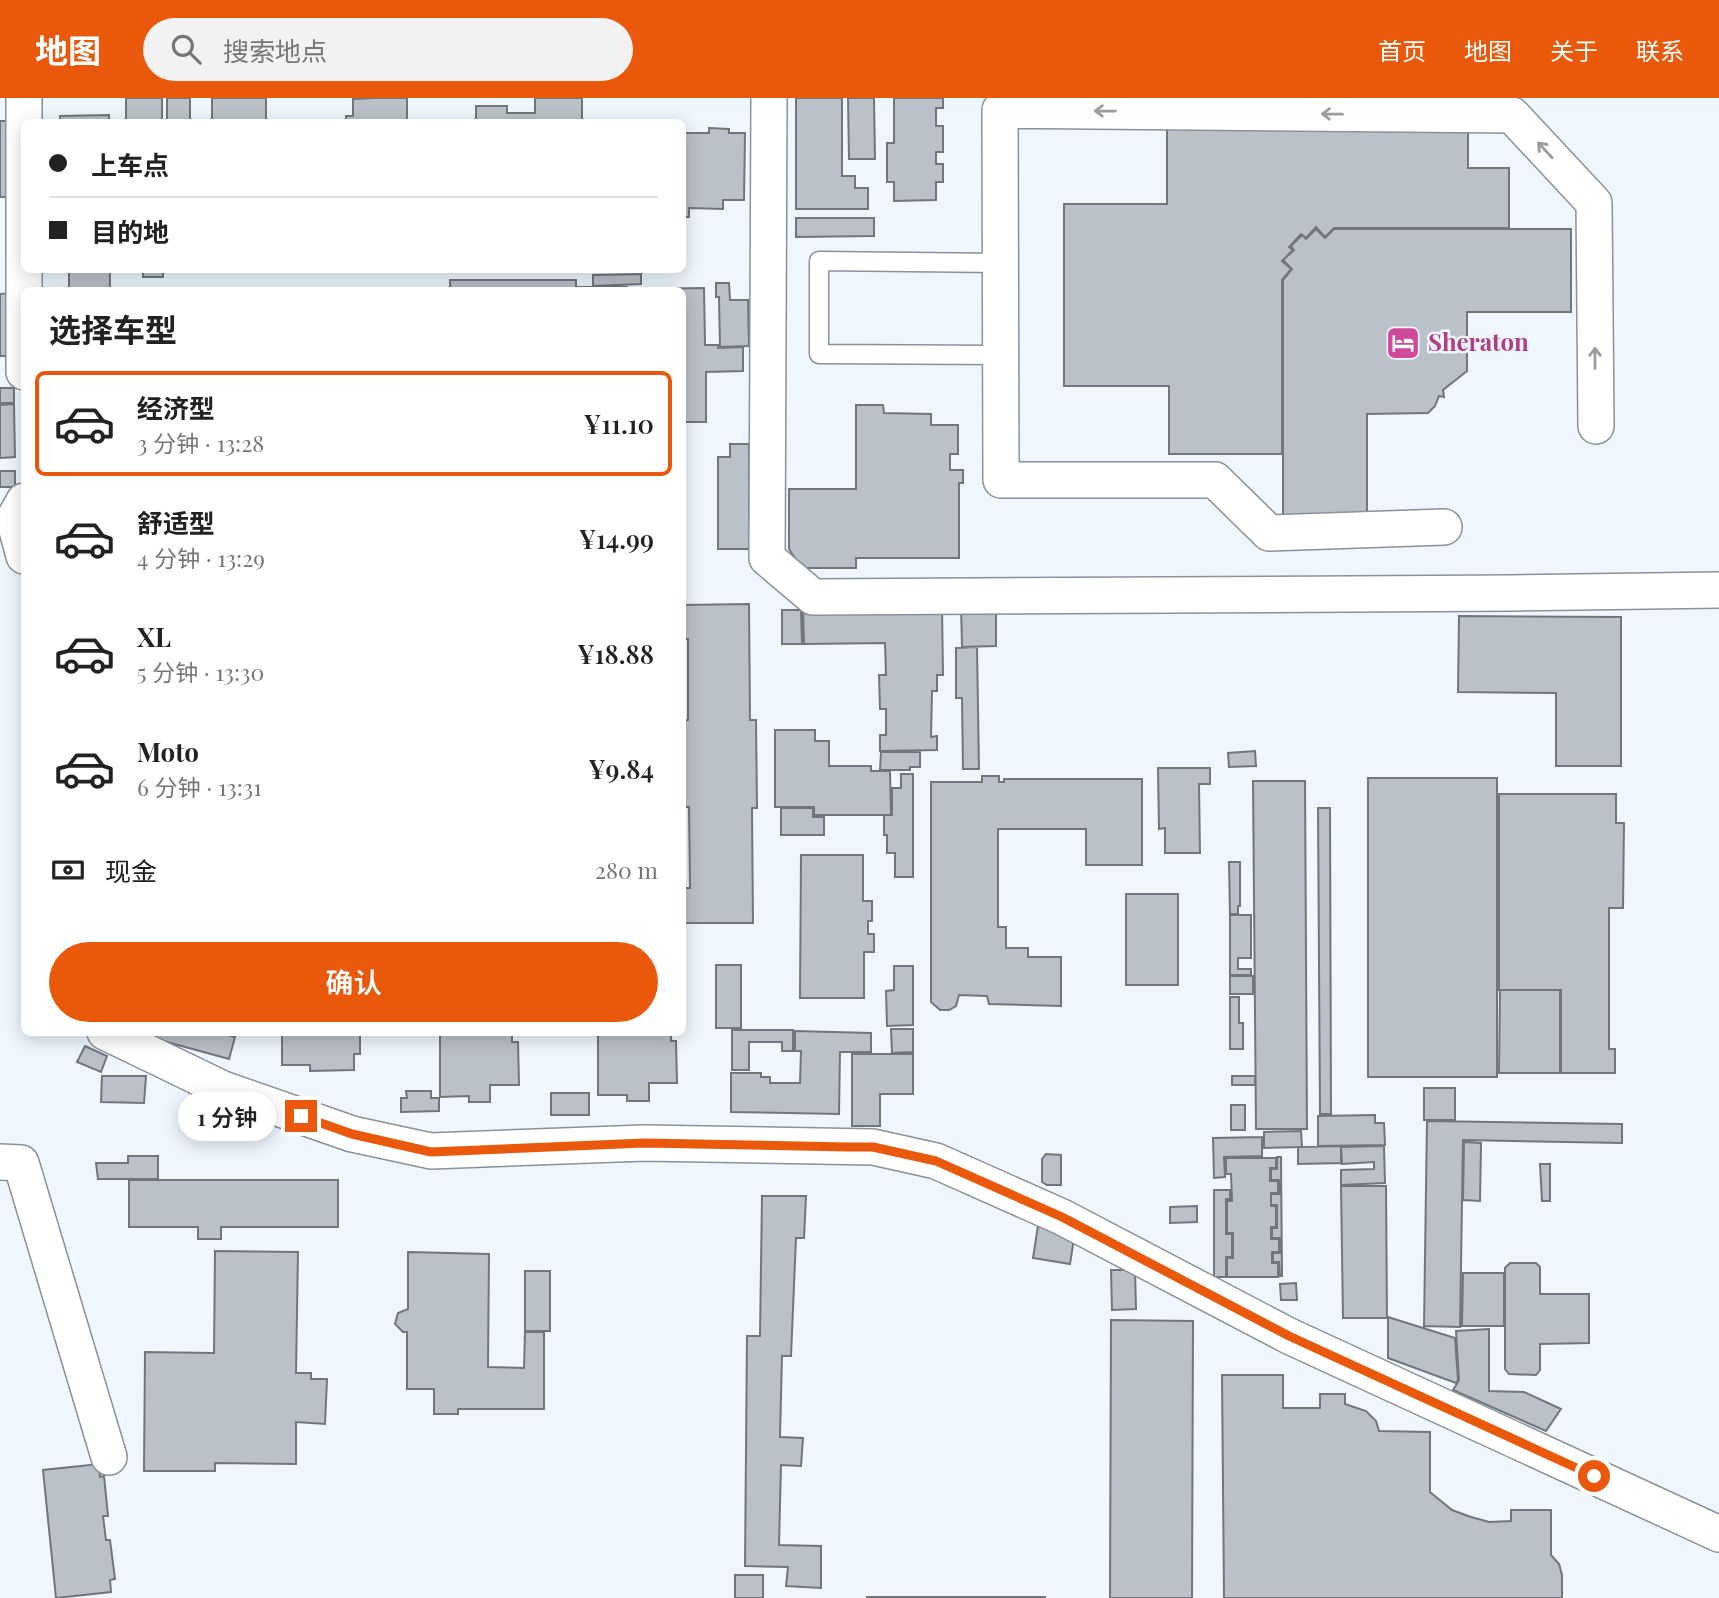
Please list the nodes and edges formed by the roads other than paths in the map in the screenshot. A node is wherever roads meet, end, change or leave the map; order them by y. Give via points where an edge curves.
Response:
1 (769, 98) edge
2 (16, 100) edge
3 (1000, 263) junction
4 (21, 270) edge
5 (1001, 355) junction
6 (1596, 426) dead end
7 (13, 513) edge
8 (1444, 527) dead end
9 (21, 544) edge
10 (1719, 590) edge
11 (113, 1036) edge
12 (0, 1162) edge
13 (109, 1457) dead end
14 (1719, 1534) edge

1 - 10 street via 767,558 813,597
2 - 4 street
3 - 5 street
3 - 5 lane via 819,261 819,354
6 -> 3 street via 1594,203 1512,115 1000,110
5 - 8 street via 1001,480 1215,480 1269,533
7 - 9 street
11 - 14 street via 223,1089 352,1134 431,1152 644,1143 873,1147 936,1161 1062,1217 1289,1336
12 - 13 street via 21,1163

